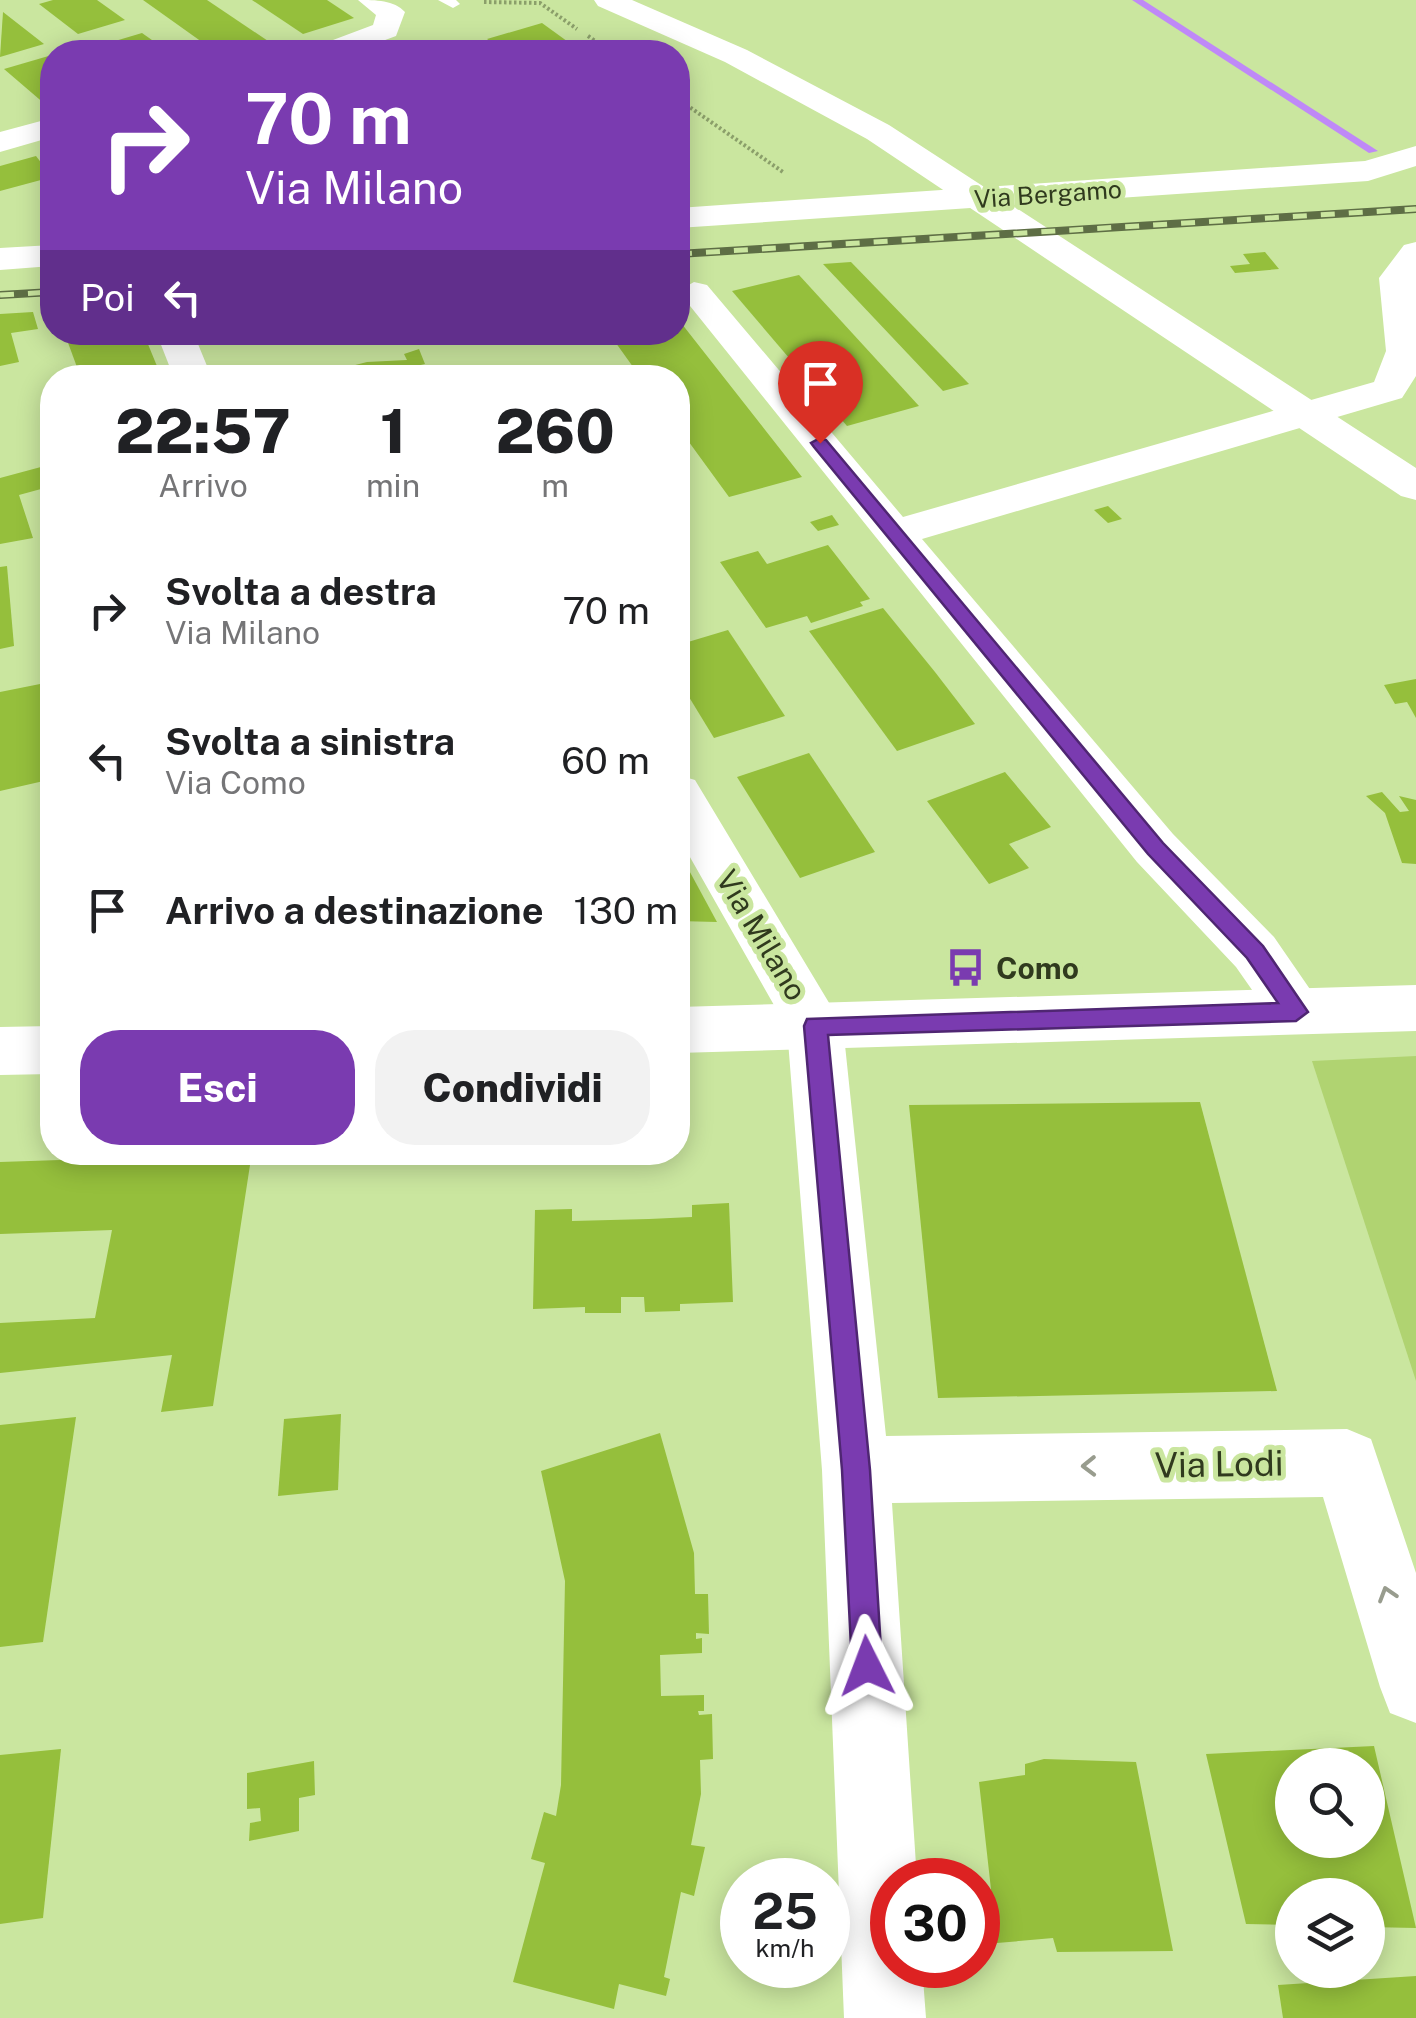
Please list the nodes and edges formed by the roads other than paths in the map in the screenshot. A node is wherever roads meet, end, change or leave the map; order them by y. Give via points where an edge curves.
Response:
1 (608, 0) edge
2 (642, 0) edge
3 (381, 6) edge
4 (359, 40) edge
5 (40, 130) edge
6 (0, 142) edge
7 (1416, 156) edge
8 (970, 181) junction
9 (690, 217) edge
10 (1416, 252) edge
11 (40, 257) edge
12 (0, 259) edge
13 (694, 294) dead end
14 (1348, 429) junction
15 (1416, 460) edge
16 (1416, 487) edge
17 (895, 533) junction
18 (690, 814) edge
19 (1416, 1008) edge
20 (1296, 1012) junction
21 (815, 1026) junction
22 (690, 1030) edge
23 (40, 1050) edge
24 (0, 1051) edge
25 (856, 1470) junction
26 (1416, 1687) edge
27 (885, 2018) edge

1 - 8 street via 783,79
2 - 8 street via 818,80
3 - 4 street via 386,30
5 - 6 street
7 - 9 street, Via Bergamo via 1368,172
8 - 14 street
10 - 17 street via 1398,278 1406,354 1404,370 1388,390
11 - 12 street
13 - 17 street
14 - 15 street
14 - 16 street
17 - 20 street via 1155,848 1255,952
18 - 21 street, Via Milano
19 - 20 street, Via Milano
20 - 21 street, Via Milano
21 - 22 street, Via Milano
21 - 25 street
23 - 24 street
26 -> 25 street, Via Lodi via 1346,1462
25 - 27 street

